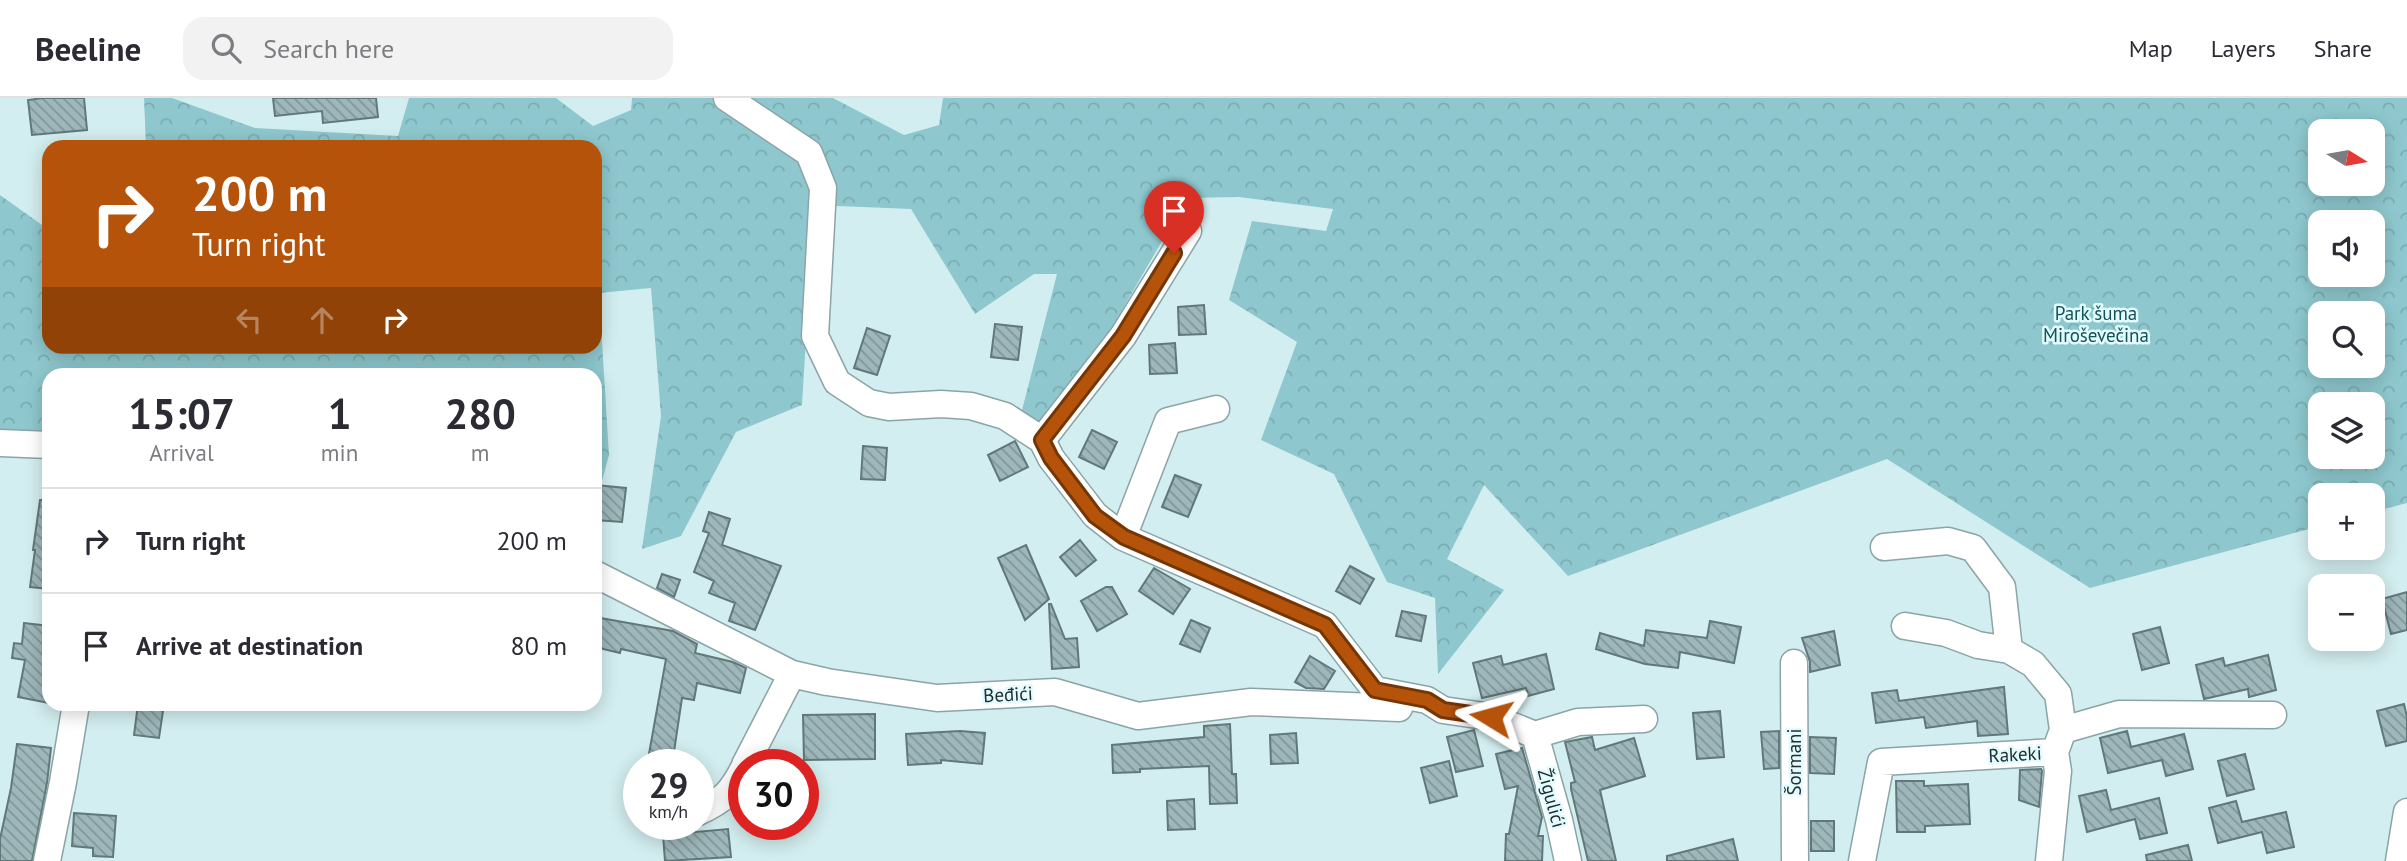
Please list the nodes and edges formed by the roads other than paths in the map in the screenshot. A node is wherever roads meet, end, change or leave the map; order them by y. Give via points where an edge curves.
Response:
1 (727, 98) edge
2 (1188, 231) dead end
3 (1216, 409) dead end
4 (1042, 440) junction
5 (0, 443) edge
6 (42, 445) edge
7 (1124, 537) junction
8 (1884, 547) dead end
9 (602, 578) edge
10 (1905, 625) dead end
11 (2009, 650) junction
12 (1794, 663) dead end
13 (792, 674) junction
14 (1443, 710) junction
15 (75, 711) edge
16 (2273, 715) dead end
17 (1644, 719) dead end
18 (1535, 735) junction
19 (2059, 741) junction
20 (753, 749) edge
21 (728, 793) edge
22 (714, 804) edge
23 (2407, 812) edge
24 (47, 861) edge
25 (1568, 861) edge
26 (1795, 861) edge
27 (1862, 861) edge
28 (2049, 861) edge
29 (2399, 861) edge

1 - 4 street via 809,153 823,188 815,336 837,382 869,403 889,407 971,405 1005,416
2 - 4 street via 1123,336
3 - 7 street via 1168,421
4 - 7 street via 1095,516
5 - 6 street
7 - 14 street via 1325,625 1375,690 1427,700
8 - 11 street via 1948,541 1973,548 2002,587
9 - 13 street, Beđići
10 - 11 street
11 - 19 street via 2033,664 2058,694
12 - 26 street, Šormani
13 - 14 street, Beđići via 937,698 1055,692 1138,716 1251,702
13 - 20 street
14 - 18 street via 1491,717
15 - 24 street
16 - 19 street, Rakeki via 2119,714
17 - 18 street via 1578,722
18 - 25 street, Žigulići
19 - 27 street, Rakeki via 1881,762
19 - 28 street
21 - 22 street
23 - 29 street

